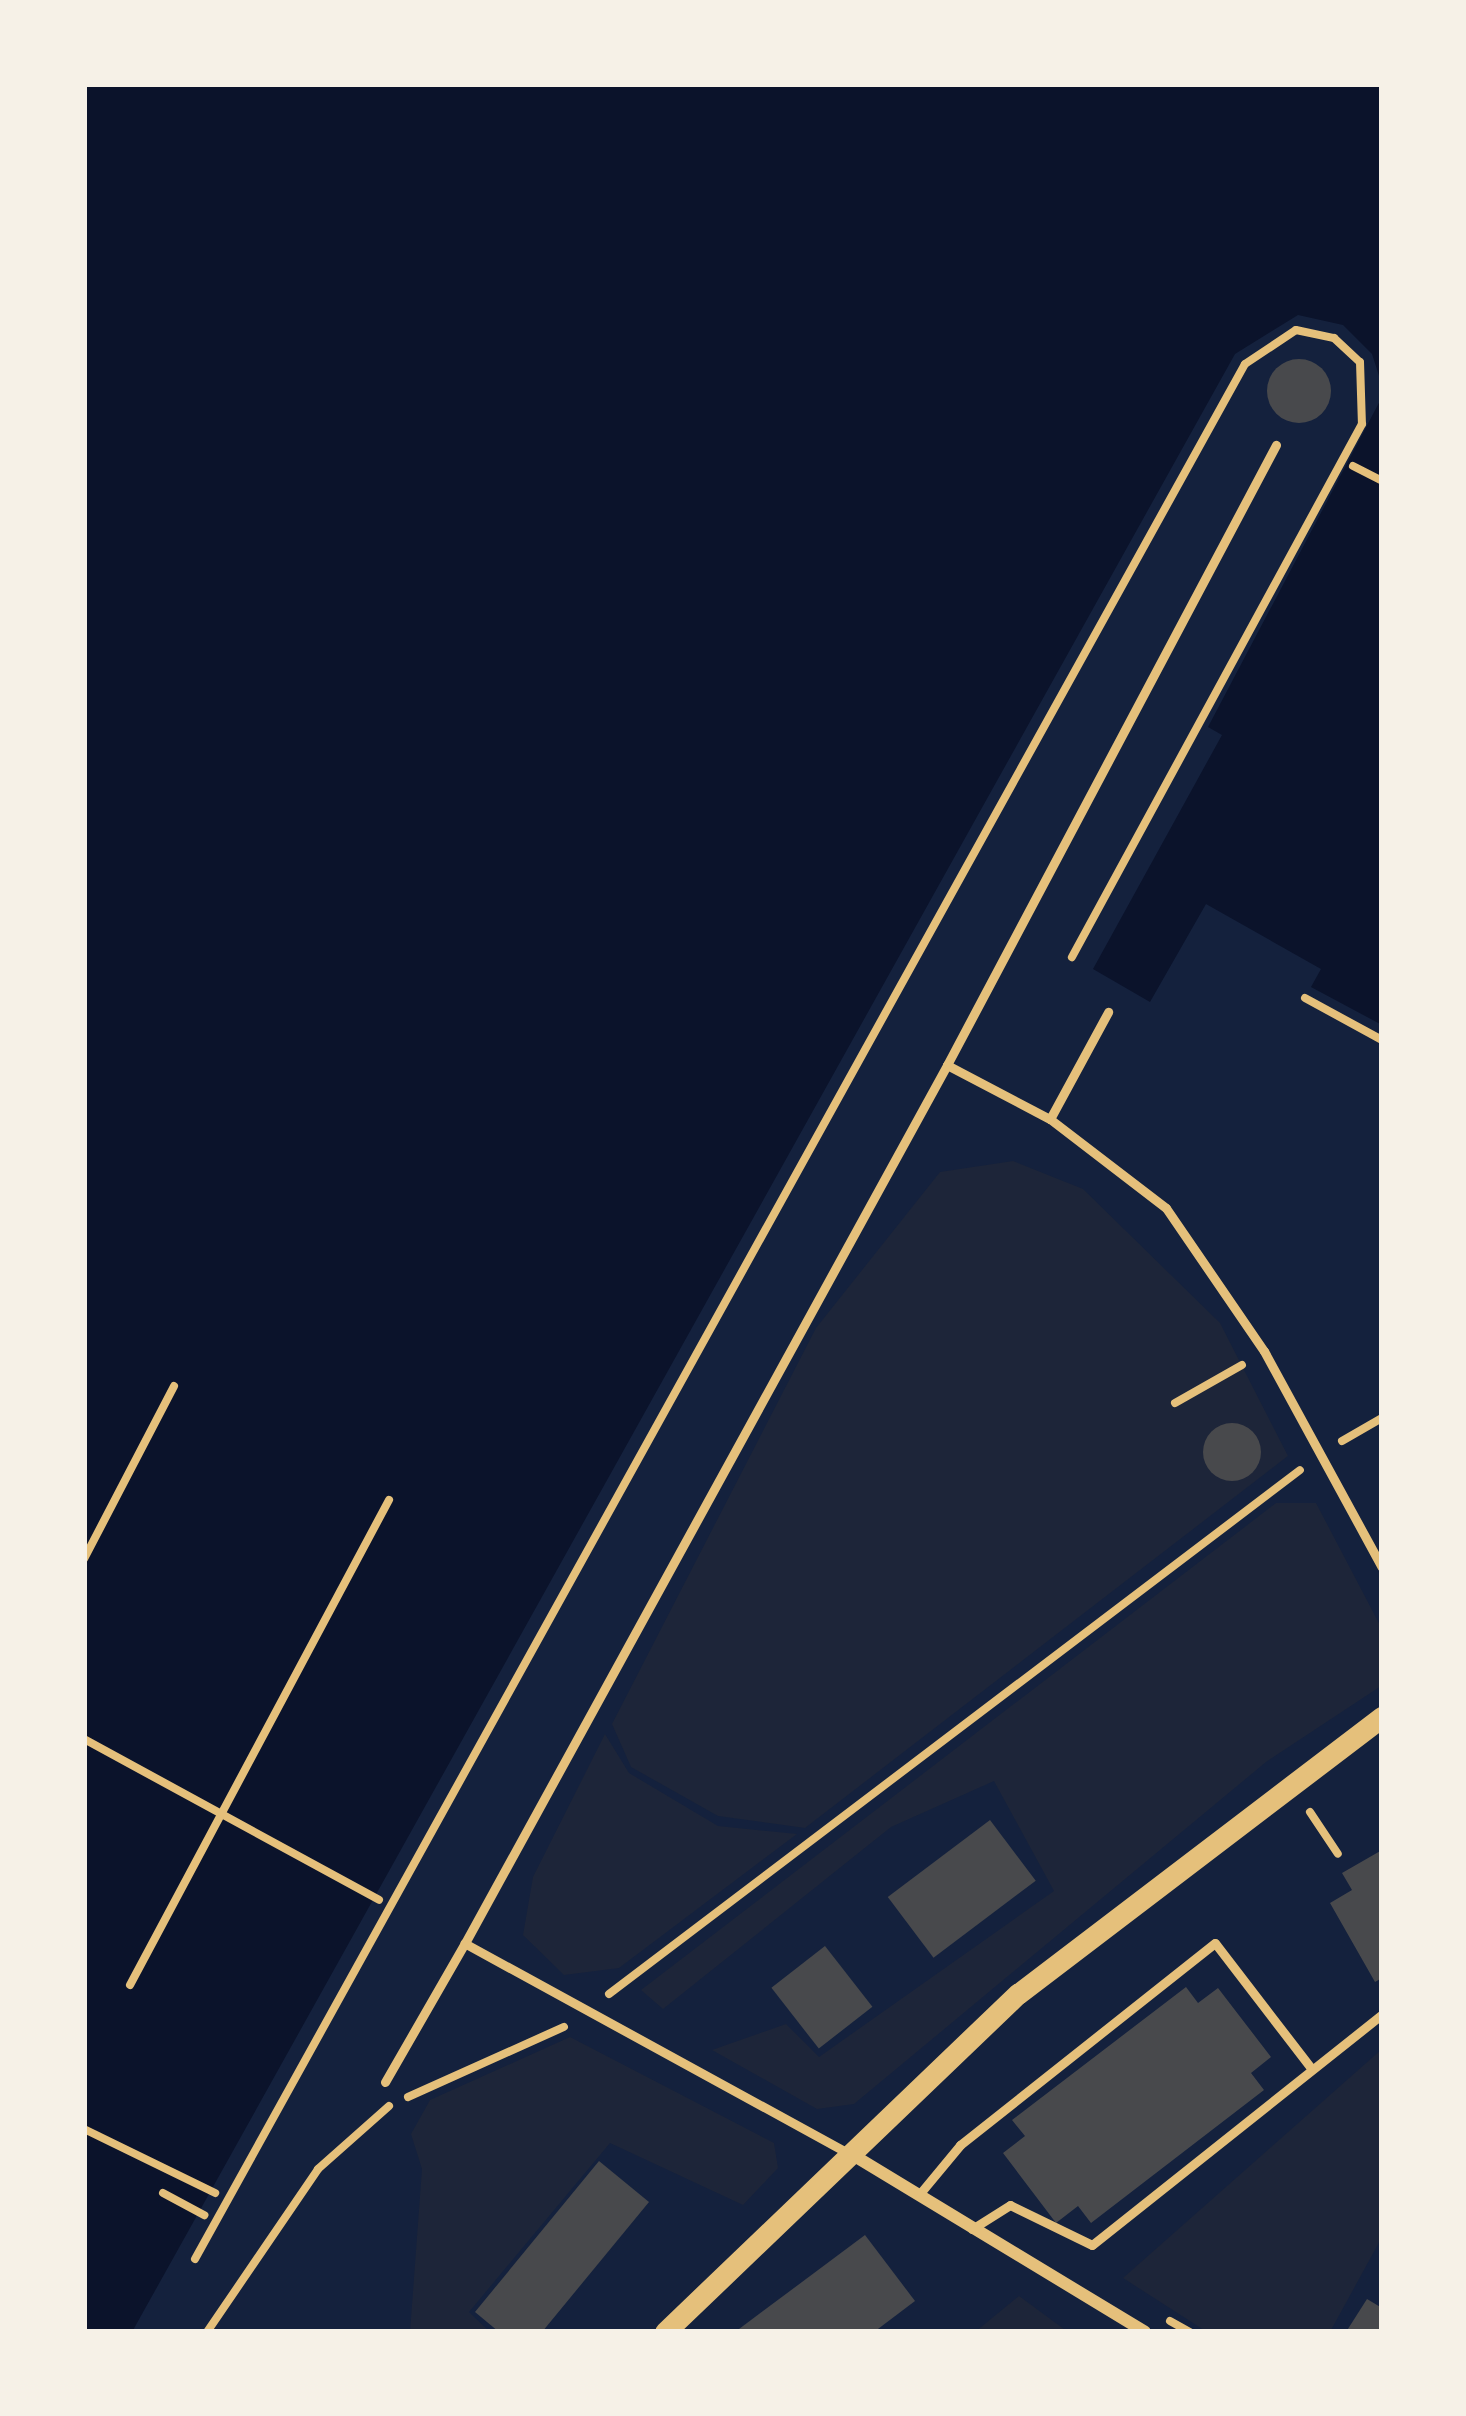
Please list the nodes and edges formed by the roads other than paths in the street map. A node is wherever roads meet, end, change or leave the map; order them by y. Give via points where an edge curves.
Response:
1 (1276, 445) dead end
2 (1108, 1012) dead end
3 (946, 1065) junction
4 (1050, 1118) junction
5 (1382, 1567) edge
6 (1382, 1717) edge
7 (465, 1943) junction
8 (1382, 2014) edge
9 (1311, 2068) junction
10 (385, 2082) dead end
11 (847, 2152) junction
12 (922, 2191) junction
13 (972, 2229) junction
14 (665, 2332) edge
15 (1144, 2332) edge

1 - 3 lane
2 - 4 lane
3 - 4 lane
3 - 7 lane
4 - 5 lane via 1166,1208 1264,1351
6 - 11 street via 1196,1849
7 - 10 lane
7 - 11 lane
8 - 9 lane
9 - 12 lane via 1215,1943 960,2145
9 - 13 lane via 1092,2245 1010,2205
11 - 12 street
11 - 14 street
12 - 13 street
13 - 15 street

